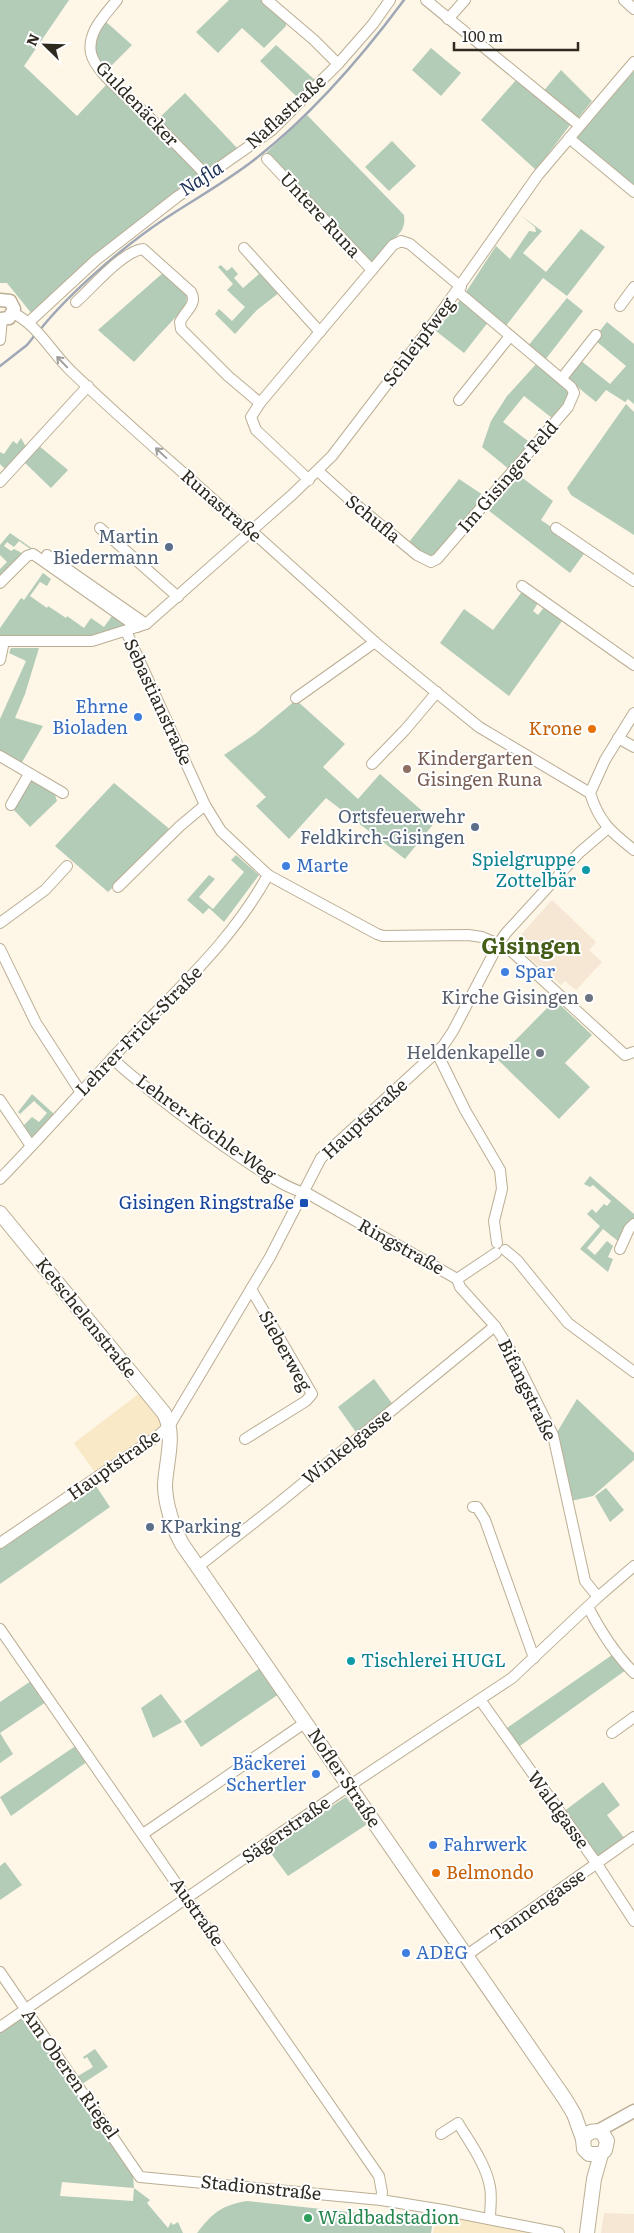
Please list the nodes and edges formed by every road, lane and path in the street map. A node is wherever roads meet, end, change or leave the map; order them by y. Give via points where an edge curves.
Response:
1 (117, 0) edge
2 (267, 0) edge
3 (390, 0) edge
4 (426, 0) edge
5 (465, 0) edge
6 (624, 0) edge
7 (634, 9) edge
8 (448, 19) junction
9 (634, 62) edge
10 (338, 64) junction
11 (579, 125) junction
12 (569, 138) junction
13 (267, 159) dead end
14 (207, 176) junction
15 (634, 192) edge
16 (244, 248) dead end
17 (372, 270) junction
18 (634, 287) edge
19 (459, 289) junction
20 (0, 299) edge
21 (76, 302) dead end
22 (620, 306) dead end
23 (5, 317) edge
24 (35, 328) junction
25 (320, 332) junction
26 (596, 335) dead end
27 (510, 336) junction
28 (0, 340) edge
29 (562, 378) junction
30 (88, 386) junction
31 (460, 400) dead end
32 (260, 403) junction
33 (318, 471) junction
34 (309, 480) junction
35 (0, 482) edge
36 (100, 528) dead end
37 (556, 528) dead end
38 (250, 531) junction
39 (47, 555) dead end
40 (431, 562) joint
41 (634, 581) edge
42 (0, 584) edge
43 (522, 586) dead end
44 (178, 597) junction
45 (141, 626) junction
46 (126, 631) junction
47 (2, 641) edge
48 (375, 642) junction
49 (0, 660) edge
50 (634, 665) edge
51 (437, 692) junction
52 (296, 698) dead end
53 (634, 713) edge
54 (618, 738) junction
55 (634, 747) edge
56 (0, 756) edge
57 (372, 764) dead end
58 (29, 774) junction
59 (590, 793) junction
60 (63, 794) dead end
61 (11, 805) dead end
62 (205, 805) junction
63 (607, 828) junction
64 (634, 850) edge
65 (66, 866) dead end
66 (268, 875) junction
67 (118, 887) dead end
68 (0, 923) edge
69 (499, 943) junction
70 (0, 949) edge
71 (437, 1053) junction
72 (630, 1054) edge
73 (112, 1058) junction
74 (80, 1091) junction
75 (0, 1100) edge
76 (31, 1146) junction
77 (0, 1179) edge
78 (303, 1192) junction
79 (0, 1212) edge
80 (634, 1224) edge
81 (499, 1249) junction
82 (620, 1249) dead end
83 (457, 1279) junction
84 (251, 1289) junction
85 (494, 1326) junction
86 (634, 1372) edge
87 (170, 1425) junction
88 (245, 1439) dead end
89 (473, 1507) dead end
90 (0, 1543) edge
91 (199, 1566) junction
92 (634, 1566) edge
93 (598, 1597) junction
94 (588, 1607) junction
95 (0, 1629) edge
96 (534, 1658) junction
97 (634, 1673) edge
98 (481, 1701) junction
99 (634, 1717) edge
100 (306, 1722) junction
101 (612, 1733) dead end
102 (349, 1787) junction
103 (143, 1834) junction
104 (634, 1837) edge
105 (597, 1864) junction
106 (187, 1899) junction
107 (634, 1921) edge
108 (467, 1955) junction
109 (0, 1972) edge
110 (26, 2010) junction
111 (0, 2027) edge
112 (629, 2114) edge
113 (441, 2134) dead end
114 (596, 2135) junction
115 (595, 2154) junction
116 (140, 2177) joint
117 (381, 2200) junction
118 (490, 2219) junction
119 (559, 2233) edge
120 (587, 2233) edge

1 - 14 street, Guldenäcker via 96,26 91,53 95,62
2 - 10 street
3 - 10 street, Naflastraße
4 - 8 street
5 - 8 street
6 - 7 street
8 - 11 street
9 - 11 street, Schleipfweg
10 - 14 street, Naflastraße via 272,130
11 - 12 street, Schleipfweg
12 - 15 street
12 - 19 street, Schleipfweg via 538,175
13 - 17 street, Untere Runa
14 - 24 street, Naflastraße via 96,260
16 - 25 street
17 - 19 street, Untere Runa via 393,245 401,241 410,244
17 - 25 street, Untere Runa
18 - 22 street
19 - 27 street
19 - 33 street, Schleipfweg
20 - 23 street, Runastraße via 12,304
21 - 32 street via 114,266 143,249 194,296 194,303 180,322 181,329
23 - 24 street, Runastraße
23 - 28 street
30 -> 24 street, Runastraße via 54,354
25 - 32 street, Untere Runa
26 - 29 street
27 - 29 street
27 - 31 street
29 - 40 street, Im Gisinger Feld via 574,393 568,407 437,559
30 - 35 street
38 -> 30 street, Runastraße
32 - 34 street, Untere Runa via 251,417 256,430
33 - 34 street, Schleipfweg
33 - 40 street, Schufla via 418,555
34 - 38 street, Schleipfweg
36 - 44 street
37 - 41 street
38 - 44 street, Schleipfweg
38 - 48 street, Runastraße
39 - 45 street
42 - 45 street, Sebastianstraße via 27,556 34,554
43 - 50 street
44 - 45 street, Schleipfweg
45 - 46 street, Schleipfweg
46 - 47 street, Sebastianstraße via 92,641
46 - 62 street, Sebastianstraße
47 - 49 street
48 - 51 street, Runastraße
48 - 52 street
51 - 57 street
51 - 59 street, Runastraße via 479,727
53 - 54 street
54 - 55 street
54 - 59 street
56 - 58 street
58 - 60 street
58 - 61 street
59 - 63 street
62 - 66 street, Sebastianstraße via 221,831
62 - 67 street
63 - 64 street
63 - 69 street, Hauptstraße via 564,869
65 - 68 street via 45,890
66 - 69 street, Sebastianstraße via 384,936 468,935
66 - 73 street, Lehrer-Frick-Straße via 213,954
69 - 71 street, Hauptstraße via 453,1031
69 - 72 street, Sebastianstraße via 521,958
70 - 74 street via 36,1023
71 - 78 street, Hauptstraße via 327,1150
71 - 81 street via 500,1170 502,1189 494,1221
73 - 74 street, Lehrer-Frick-Straße
73 - 78 street, Lehrer-Köchle-Weg via 257,1169 297,1192
74 - 76 street, Lehrer-Frick-Straße
75 - 76 street
76 - 77 street, Lehrer-Frick-Straße
78 - 83 street, Ringstraße
78 - 84 street, Hauptstraße
79 - 87 main road, Ketschelenstraße
80 - 82 street
81 - 83 street, Ringstraße
81 - 86 street via 517,1260 568,1323
83 - 85 street, Bifangstraße via 460,1287
84 - 87 street, Hauptstraße
84 - 88 street, Sieberweg via 312,1394 306,1402
85 - 91 street, Winkelgasse
85 - 93 street, Bifangstraße via 512,1353 553,1435 585,1581
87 - 90 street, Hauptstraße
87 - 91 main road, Nofler Straße via 167,1498 179,1538
89 - 96 street via 477,1507 485,1520
91 - 100 main road, Nofler Straße
92 - 93 street, Sägerstraße
93 - 94 street, Sägerstraße
94 - 96 street, Sägerstraße
94 - 97 street via 617,1656
95 - 103 street, Austraße
96 - 98 street, Sägerstraße
98 - 102 street, Sägerstraße
98 - 105 street, Waldgasse
99 - 101 street
100 - 102 main road, Nofler Straße
100 - 103 street
102 - 106 street, Sägerstraße
102 - 108 main road, Nofler Straße
103 - 106 street, Austraße
104 - 105 street, Tannengasse
105 - 107 street, Waldgasse
105 - 108 street, Tannengasse
106 - 110 street, Sägerstraße
106 - 117 street, Austraße via 380,2178
108 - 114 main road, Nofler Straße via 574,2114
109 - 110 street, Am Oberen Riegel
110 - 111 street, Sägerstraße
110 - 116 street, Am Oberen Riegel
112 - 114 street
113 - 118 street via 458,2123 474,2149 490,2188
114 - 115 main road via 606,2147
114 - 115 main road, Nofler Straße via 584,2149
115 - 120 main road
116 - 117 street, Stadionstraße
117 - 118 street, Stadionstraße
118 - 119 street, Stadionstraße

